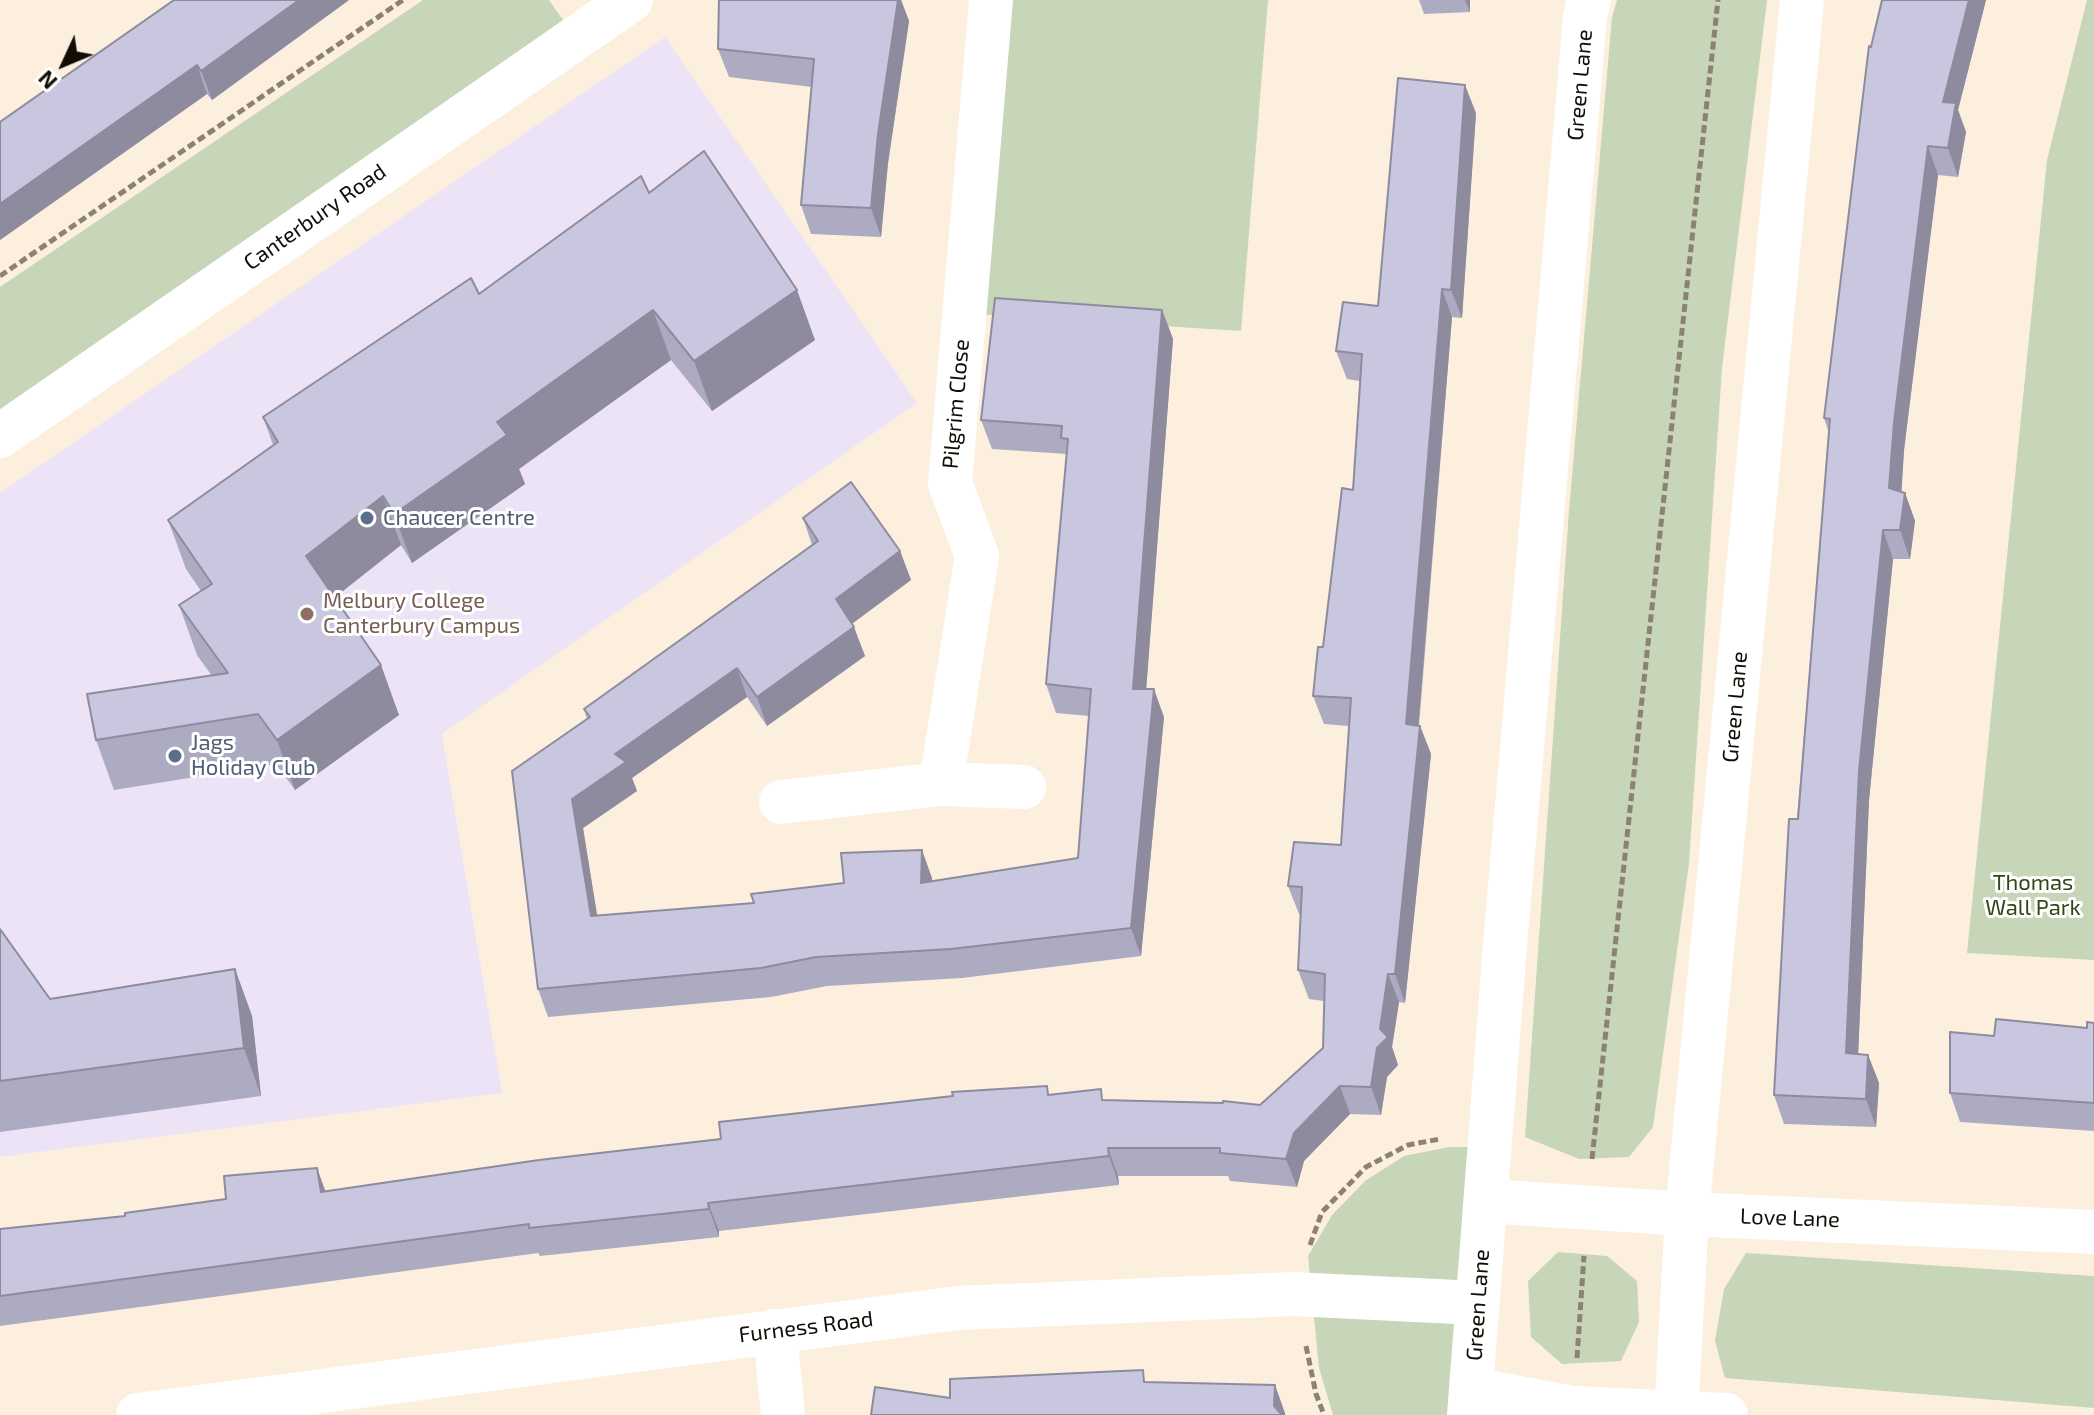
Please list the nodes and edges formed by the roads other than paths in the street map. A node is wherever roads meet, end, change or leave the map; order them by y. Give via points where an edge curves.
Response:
1 (631, 0) edge
2 (991, 0) edge
3 (1589, 0) edge
4 (1802, 0) edge
5 (580, 14) edge
6 (0, 436) edge
7 (941, 784) junction
8 (1024, 787) dead end
9 (781, 802) dead end
10 (1486, 1201) junction
11 (1687, 1214) junction
12 (2094, 1232) edge
13 (1477, 1303) junction
14 (775, 1331) junction
15 (1471, 1402) edge
16 (268, 1406) edge
17 (1676, 1413) edge
18 (138, 1415) edge
19 (783, 1415) edge
20 (1726, 1415) edge

1 - 5 street, Canterbury Road
2 - 7 street, Pilgrim Close via 950,483 977,556
3 - 10 street, Green Lane
4 - 11 street, Green Lane
5 - 6 street, Canterbury Road
7 - 8 street
7 - 9 street
10 - 11 street, Love Lane
10 - 13 street, Green Lane
11 - 12 street, Love Lane
11 - 17 street, Green Lane
13 - 14 street, Furness Road via 1304,1294 958,1308
13 - 15 street, Green Lane
14 - 16 street, Furness Road
14 - 19 street
15 - 17 street
16 - 18 street, Furness Road
17 - 20 street

